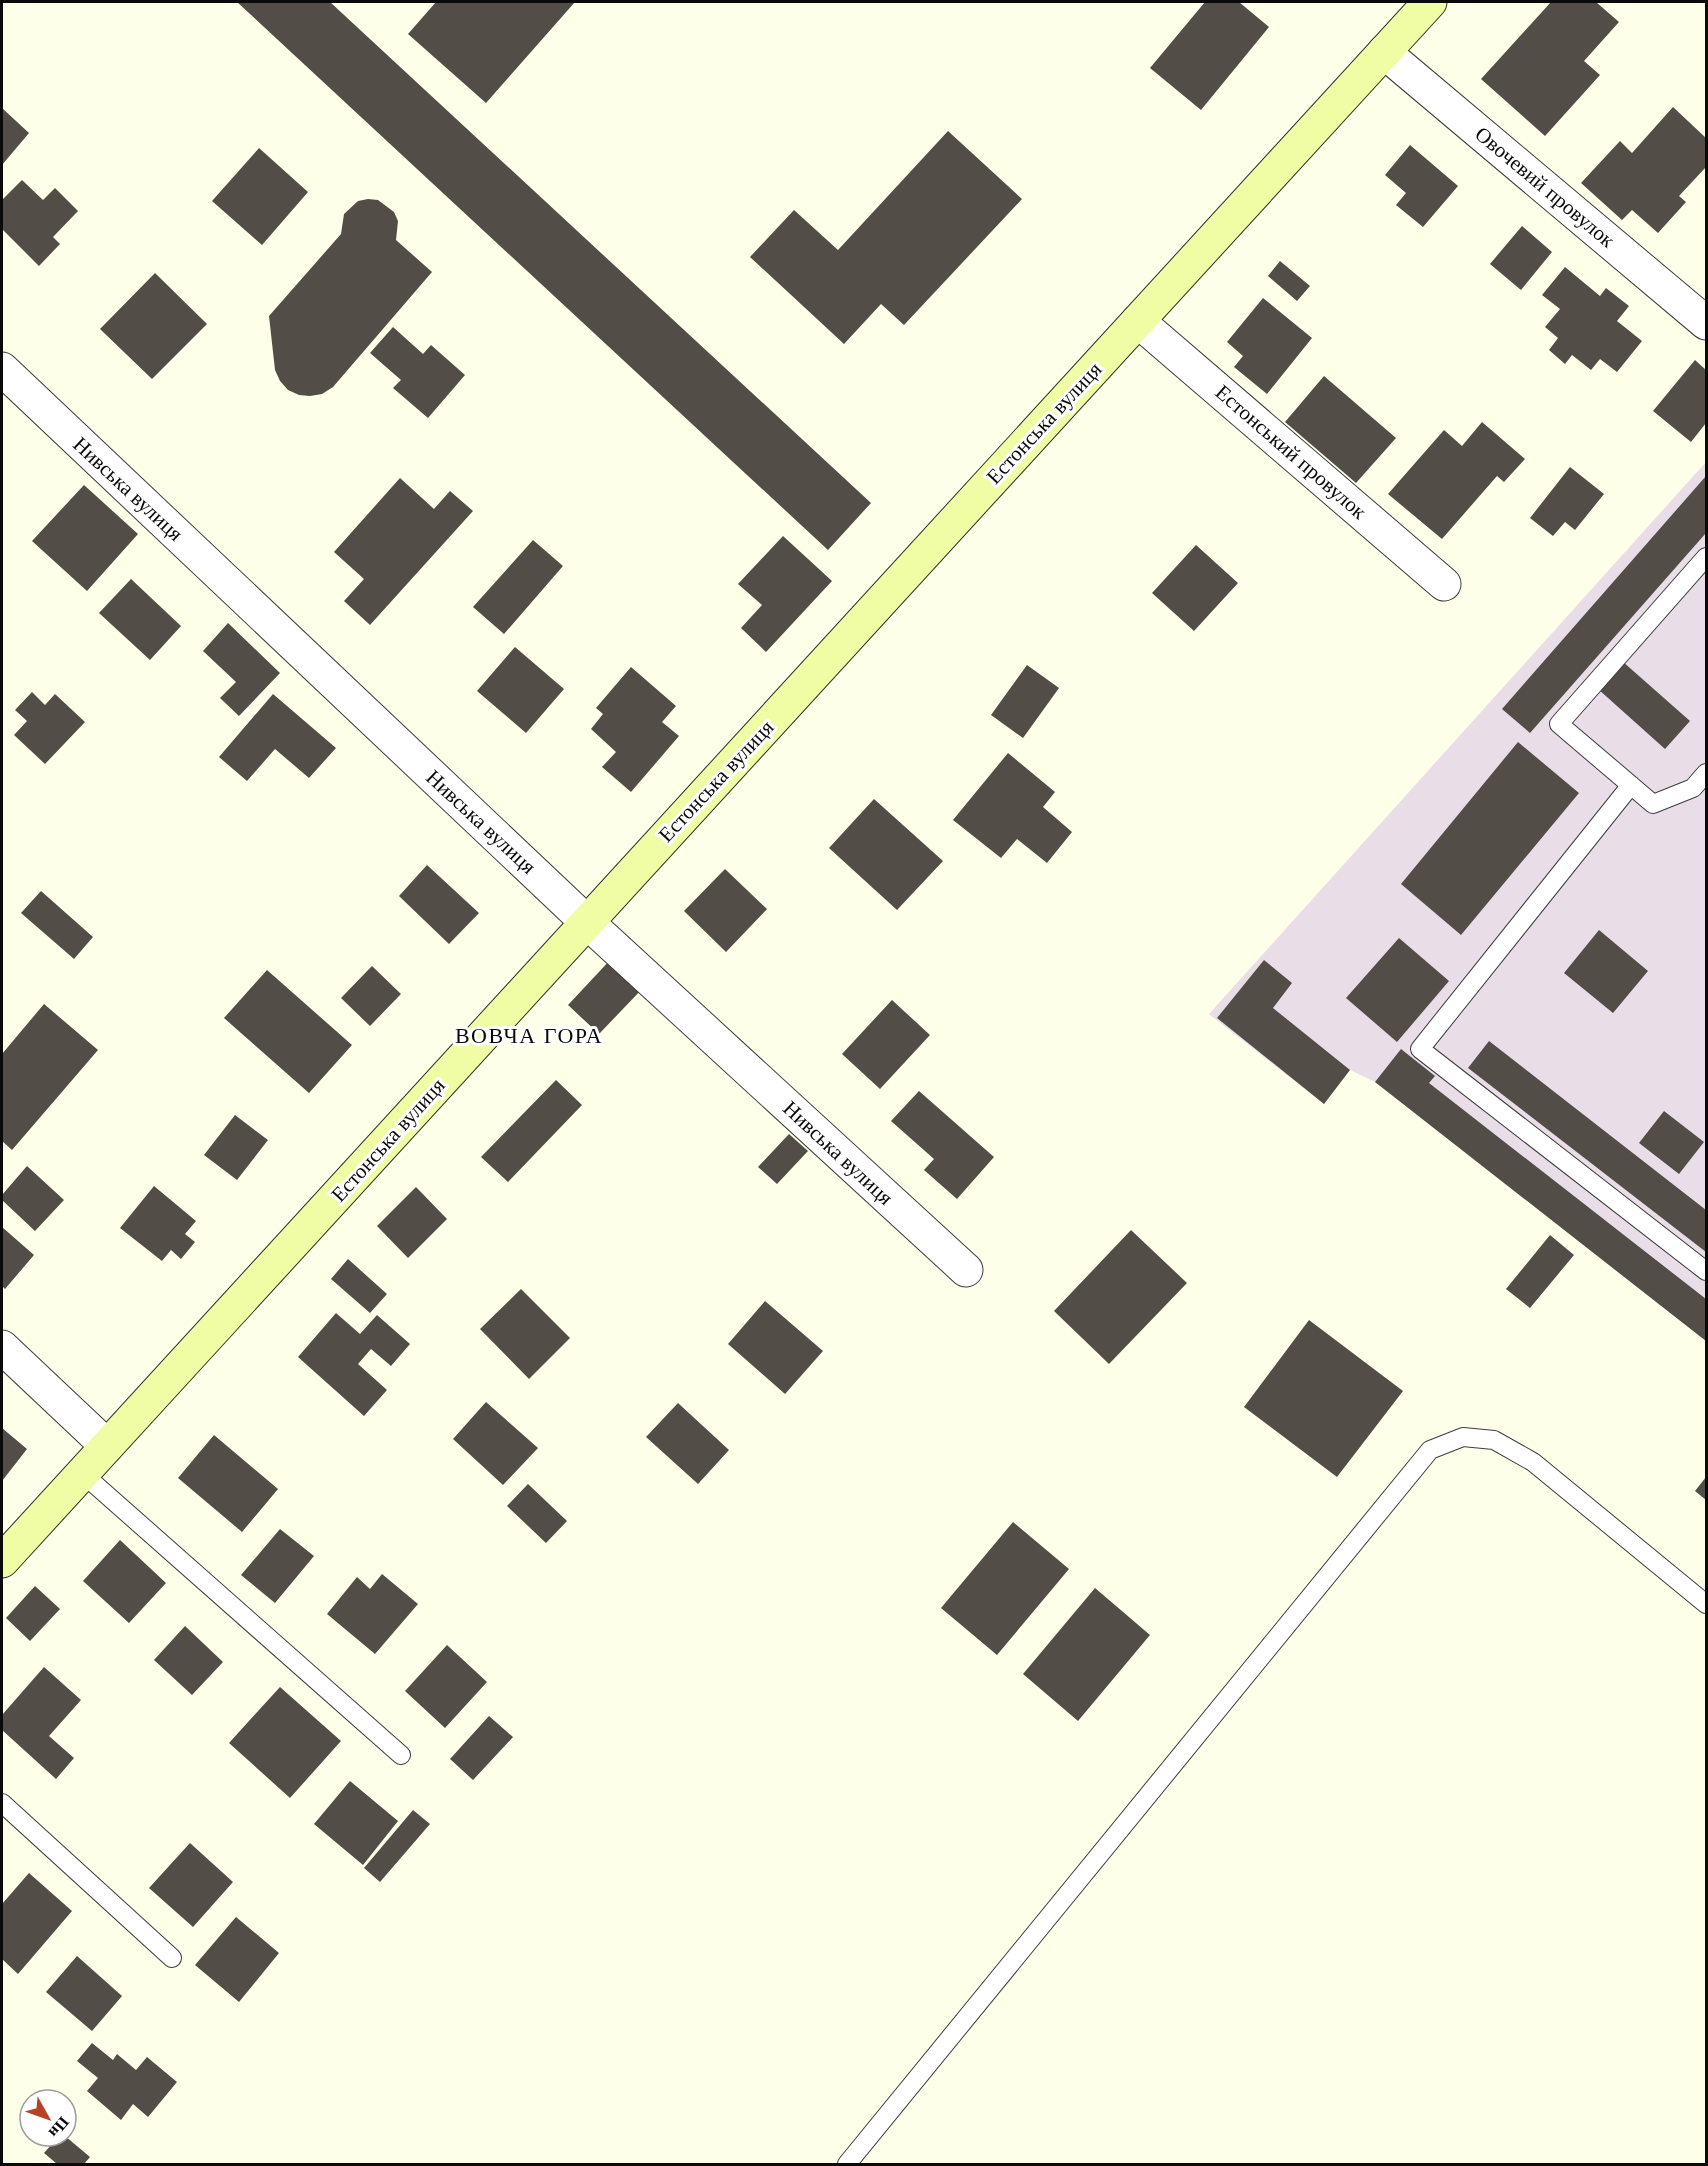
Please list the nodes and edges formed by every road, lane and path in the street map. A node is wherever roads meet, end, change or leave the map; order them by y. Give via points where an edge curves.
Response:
1 (1430, 2) edge
2 (1384, 52) junction
3 (1138, 321) junction
4 (1707, 323) edge
5 (2, 369) edge
6 (1707, 557) edge
7 (1444, 584) dead end
8 (1707, 773) edge
9 (1631, 785) junction
10 (1700, 794) edge
11 (587, 922) junction
12 (966, 1270) dead end
13 (1707, 1271) edge
14 (2, 1347) edge
15 (107, 1446) junction
16 (82, 1473) junction
17 (2, 1561) edge
18 (1707, 1604) edge
19 (401, 1755) dead end
20 (2, 1803) edge
21 (172, 1958) dead end
22 (847, 2164) edge

1 - 2 street, Естонська вулиця
2 - 3 street, Естонська вулиця
2 - 4 street, Овочевий провулок
3 - 7 street, Естонський провулок
3 - 11 street, Естонська вулиця
5 - 11 street, Нивська вулиця
6 - 9 lane via 1559,724
8 - 10 lane
9 - 10 lane via 1653,804
9 - 13 lane via 1420,1049
11 - 12 street, Нивська вулиця
11 - 15 street, Естонська вулиця
14 - 15 street
15 - 16 street, Естонська вулиця
16 - 17 street, Естонська вулиця
16 - 19 lane
18 - 22 lane via 1533,1462 1494,1440 1463,1437 1430,1450
20 - 21 lane

